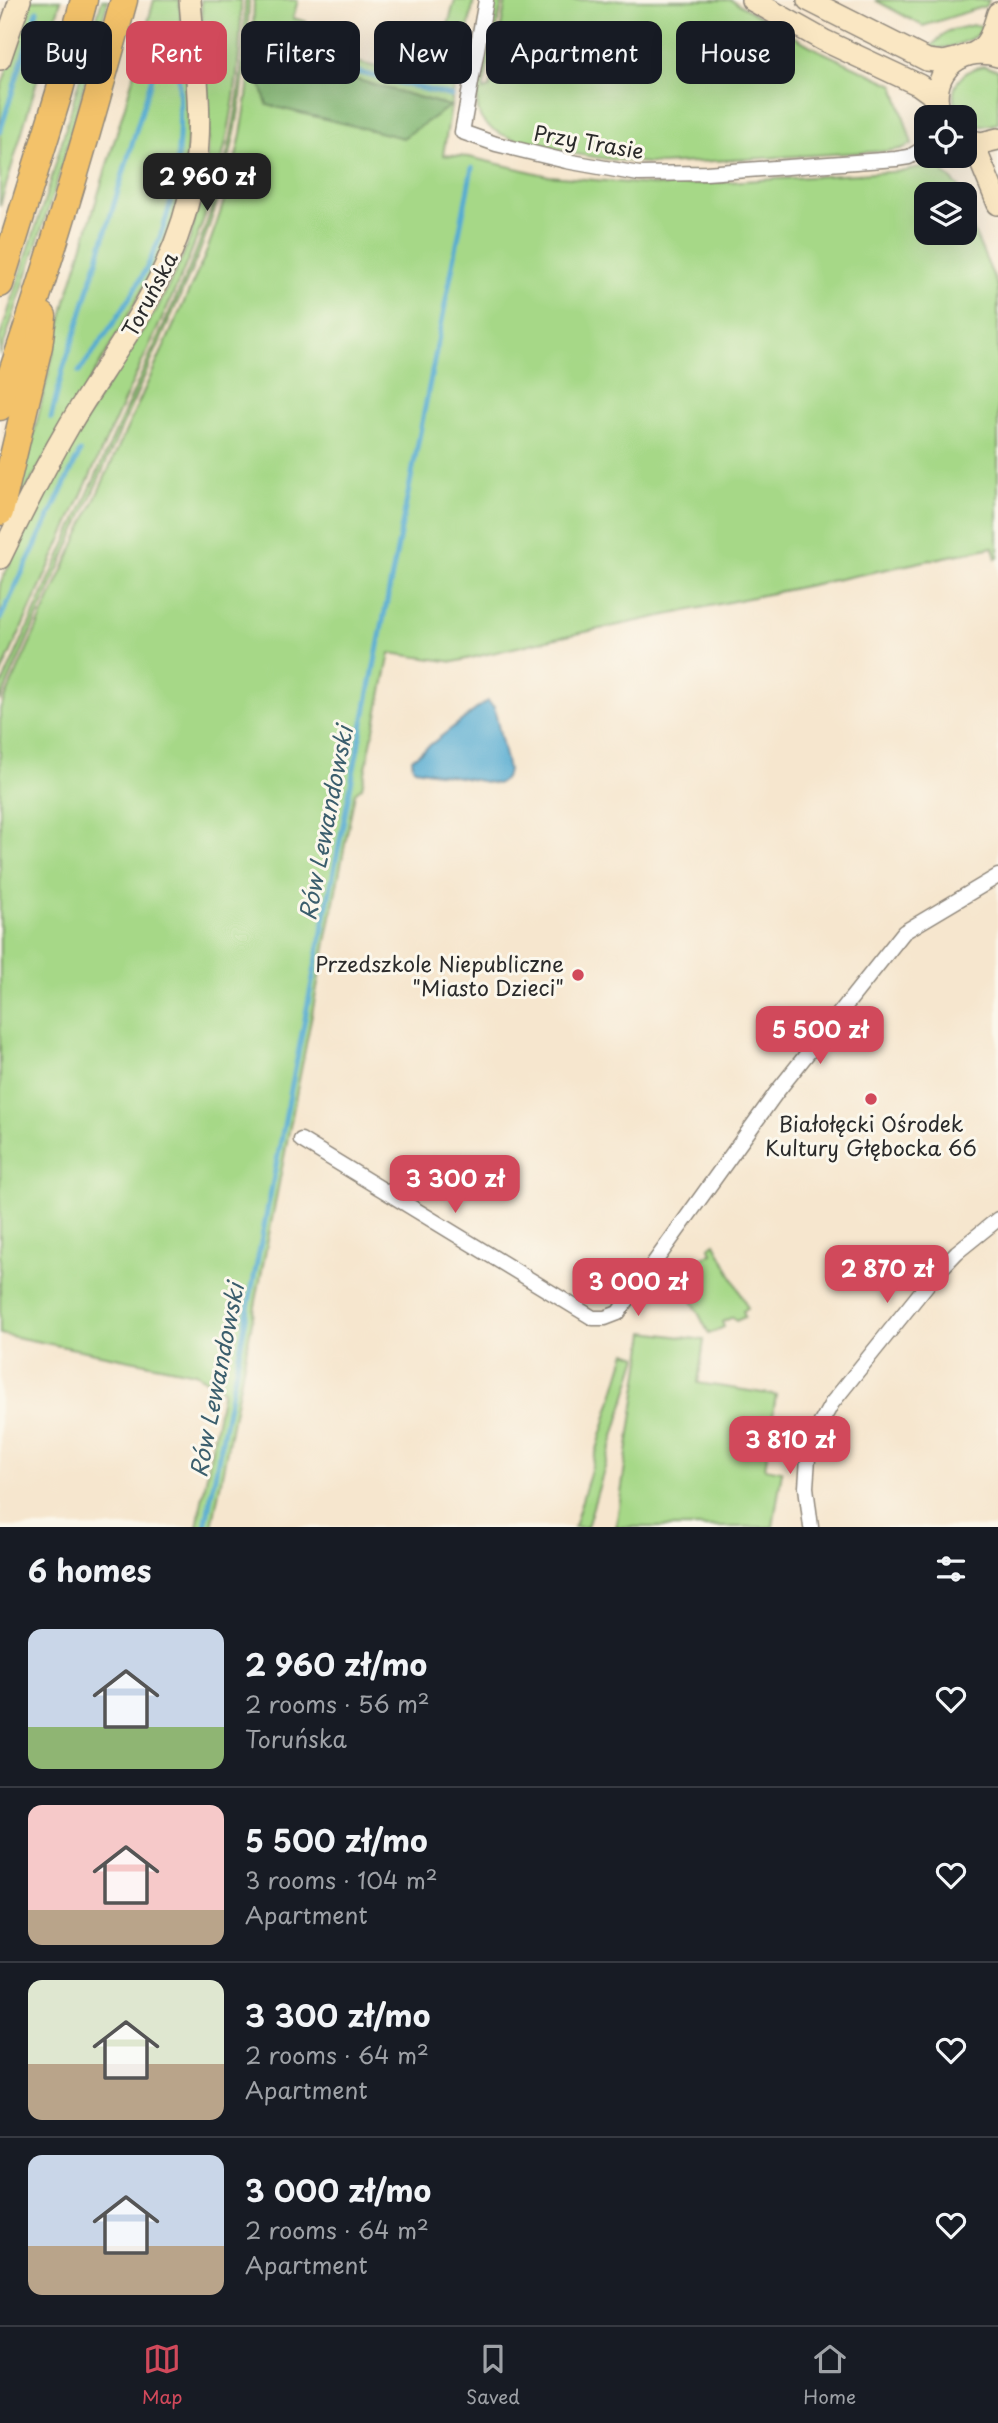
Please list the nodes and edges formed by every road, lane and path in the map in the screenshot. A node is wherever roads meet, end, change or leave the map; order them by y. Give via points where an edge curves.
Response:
1 (20, 0) edge
2 (84, 0) edge
3 (124, 0) edge
4 (190, 0) edge
5 (486, 0) edge
6 (752, 0) edge
7 (807, 0) edge
8 (998, 13) edge
9 (967, 56) junction
10 (998, 56) edge
11 (0, 59) edge
12 (936, 105) edge
13 (939, 105) edge
14 (998, 139) edge
15 (977, 142) edge
16 (977, 153) edge
17 (914, 154) edge
18 (998, 204) edge
19 (51, 252) junction
20 (0, 284) edge
21 (0, 407) edge
22 (0, 512) edge
23 (0, 558) edge
24 (998, 876) edge
25 (300, 1140) dead end
26 (998, 1219) edge
27 (811, 1527) edge

1 - 11 street
2 - 20 highway
3 - 19 highway
4 - 23 street, Toruńska via 197,143 190,197 176,245 140,317 69,426
5 - 17 street, Przy Trasie via 462,132 566,162 639,174 706,173
6 - 12 street via 923,87
7 - 9 street via 927,60 943,62
8 - 9 street via 982,49
9 - 10 street
9 - 13 street via 943,74
14 - 15 street
16 - 18 street
19 - 21 highway
19 - 22 highway via 39,346
24 - 25 street via 904,932 776,1093 618,1313 605,1318 593,1318
26 - 27 street via 934,1276 832,1403 808,1458

